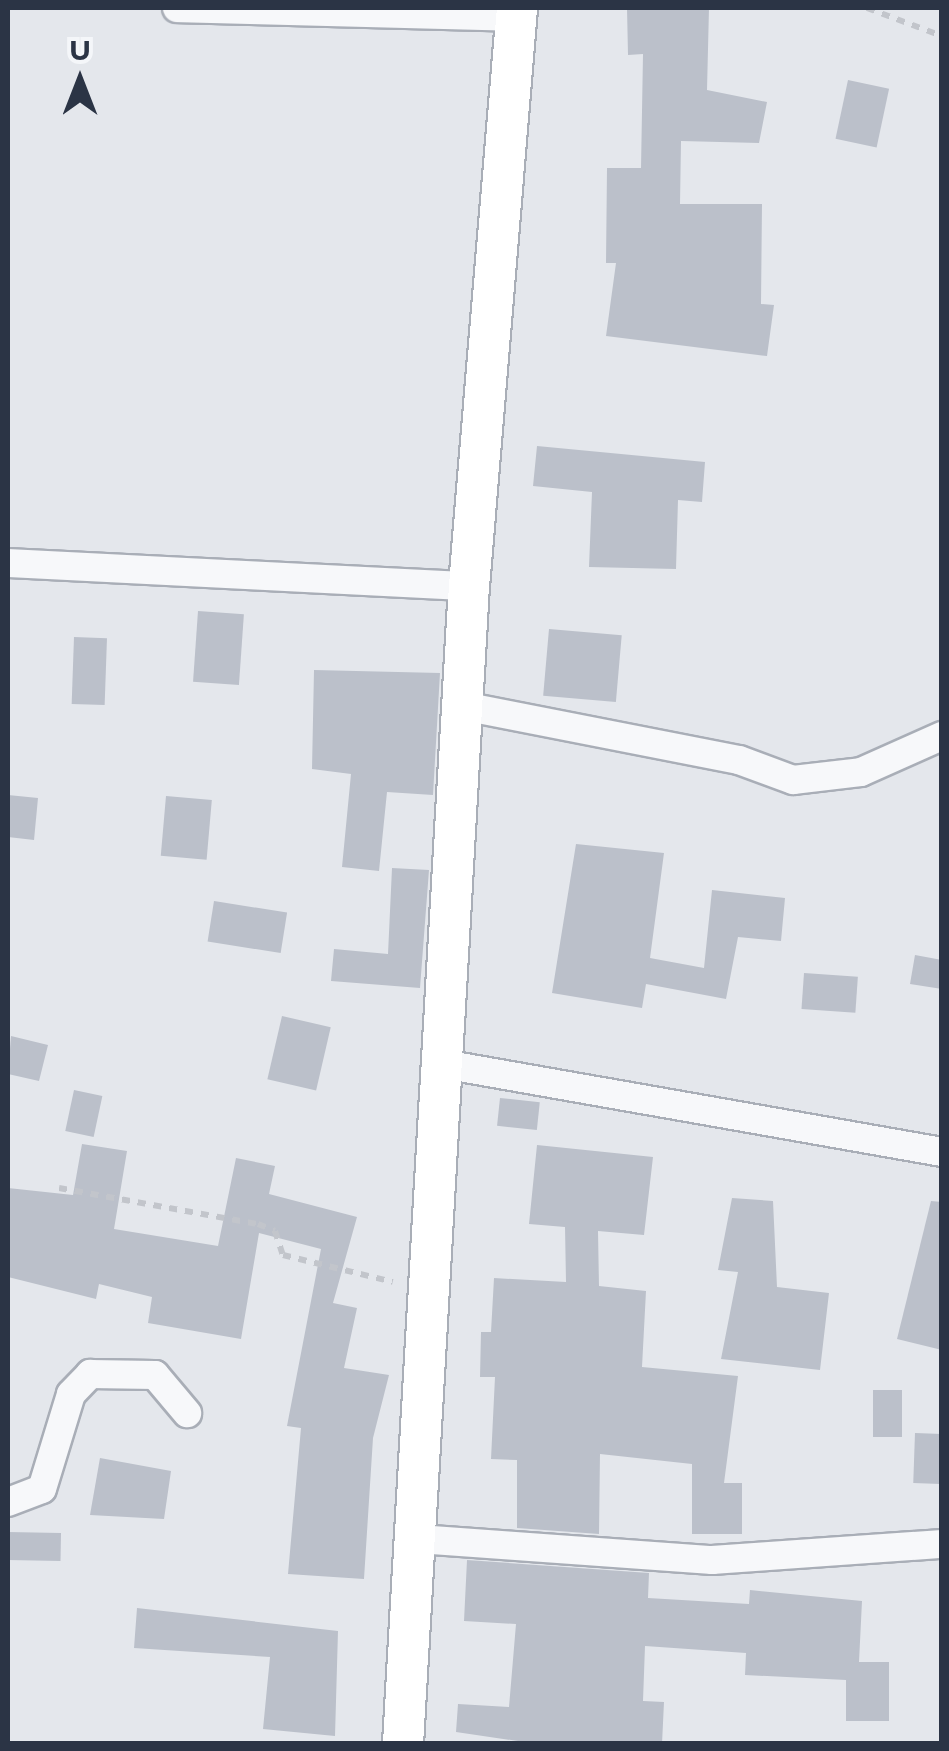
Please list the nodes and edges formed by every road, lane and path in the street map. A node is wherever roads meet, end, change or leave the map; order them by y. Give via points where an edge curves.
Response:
1 (177, 8) edge
2 (867, 8) edge
3 (517, 12) edge
4 (942, 36) edge
5 (8, 564) edge
6 (469, 586) junction
7 (463, 706) junction
8 (942, 736) edge
9 (444, 1064) junction
10 (942, 1152) edge
11 (59, 1188) dead end
12 (428, 1290) junction
13 (187, 1413) dead end
14 (8, 1502) edge
15 (418, 1539) junction
16 (942, 1544) edge
17 (403, 1744) edge

1 - 3 street
2 - 4 path
3 - 6 main road
5 - 6 street
6 - 7 main road
7 - 8 street via 739,760 792,780 861,772
7 - 9 main road
9 - 10 street
9 - 12 main road
11 - 12 path via 258,1224 274,1231 284,1255
12 - 15 main road
13 - 14 street via 155,1376 90,1374 71,1394 42,1489
15 - 16 street via 712,1560
15 - 17 main road

